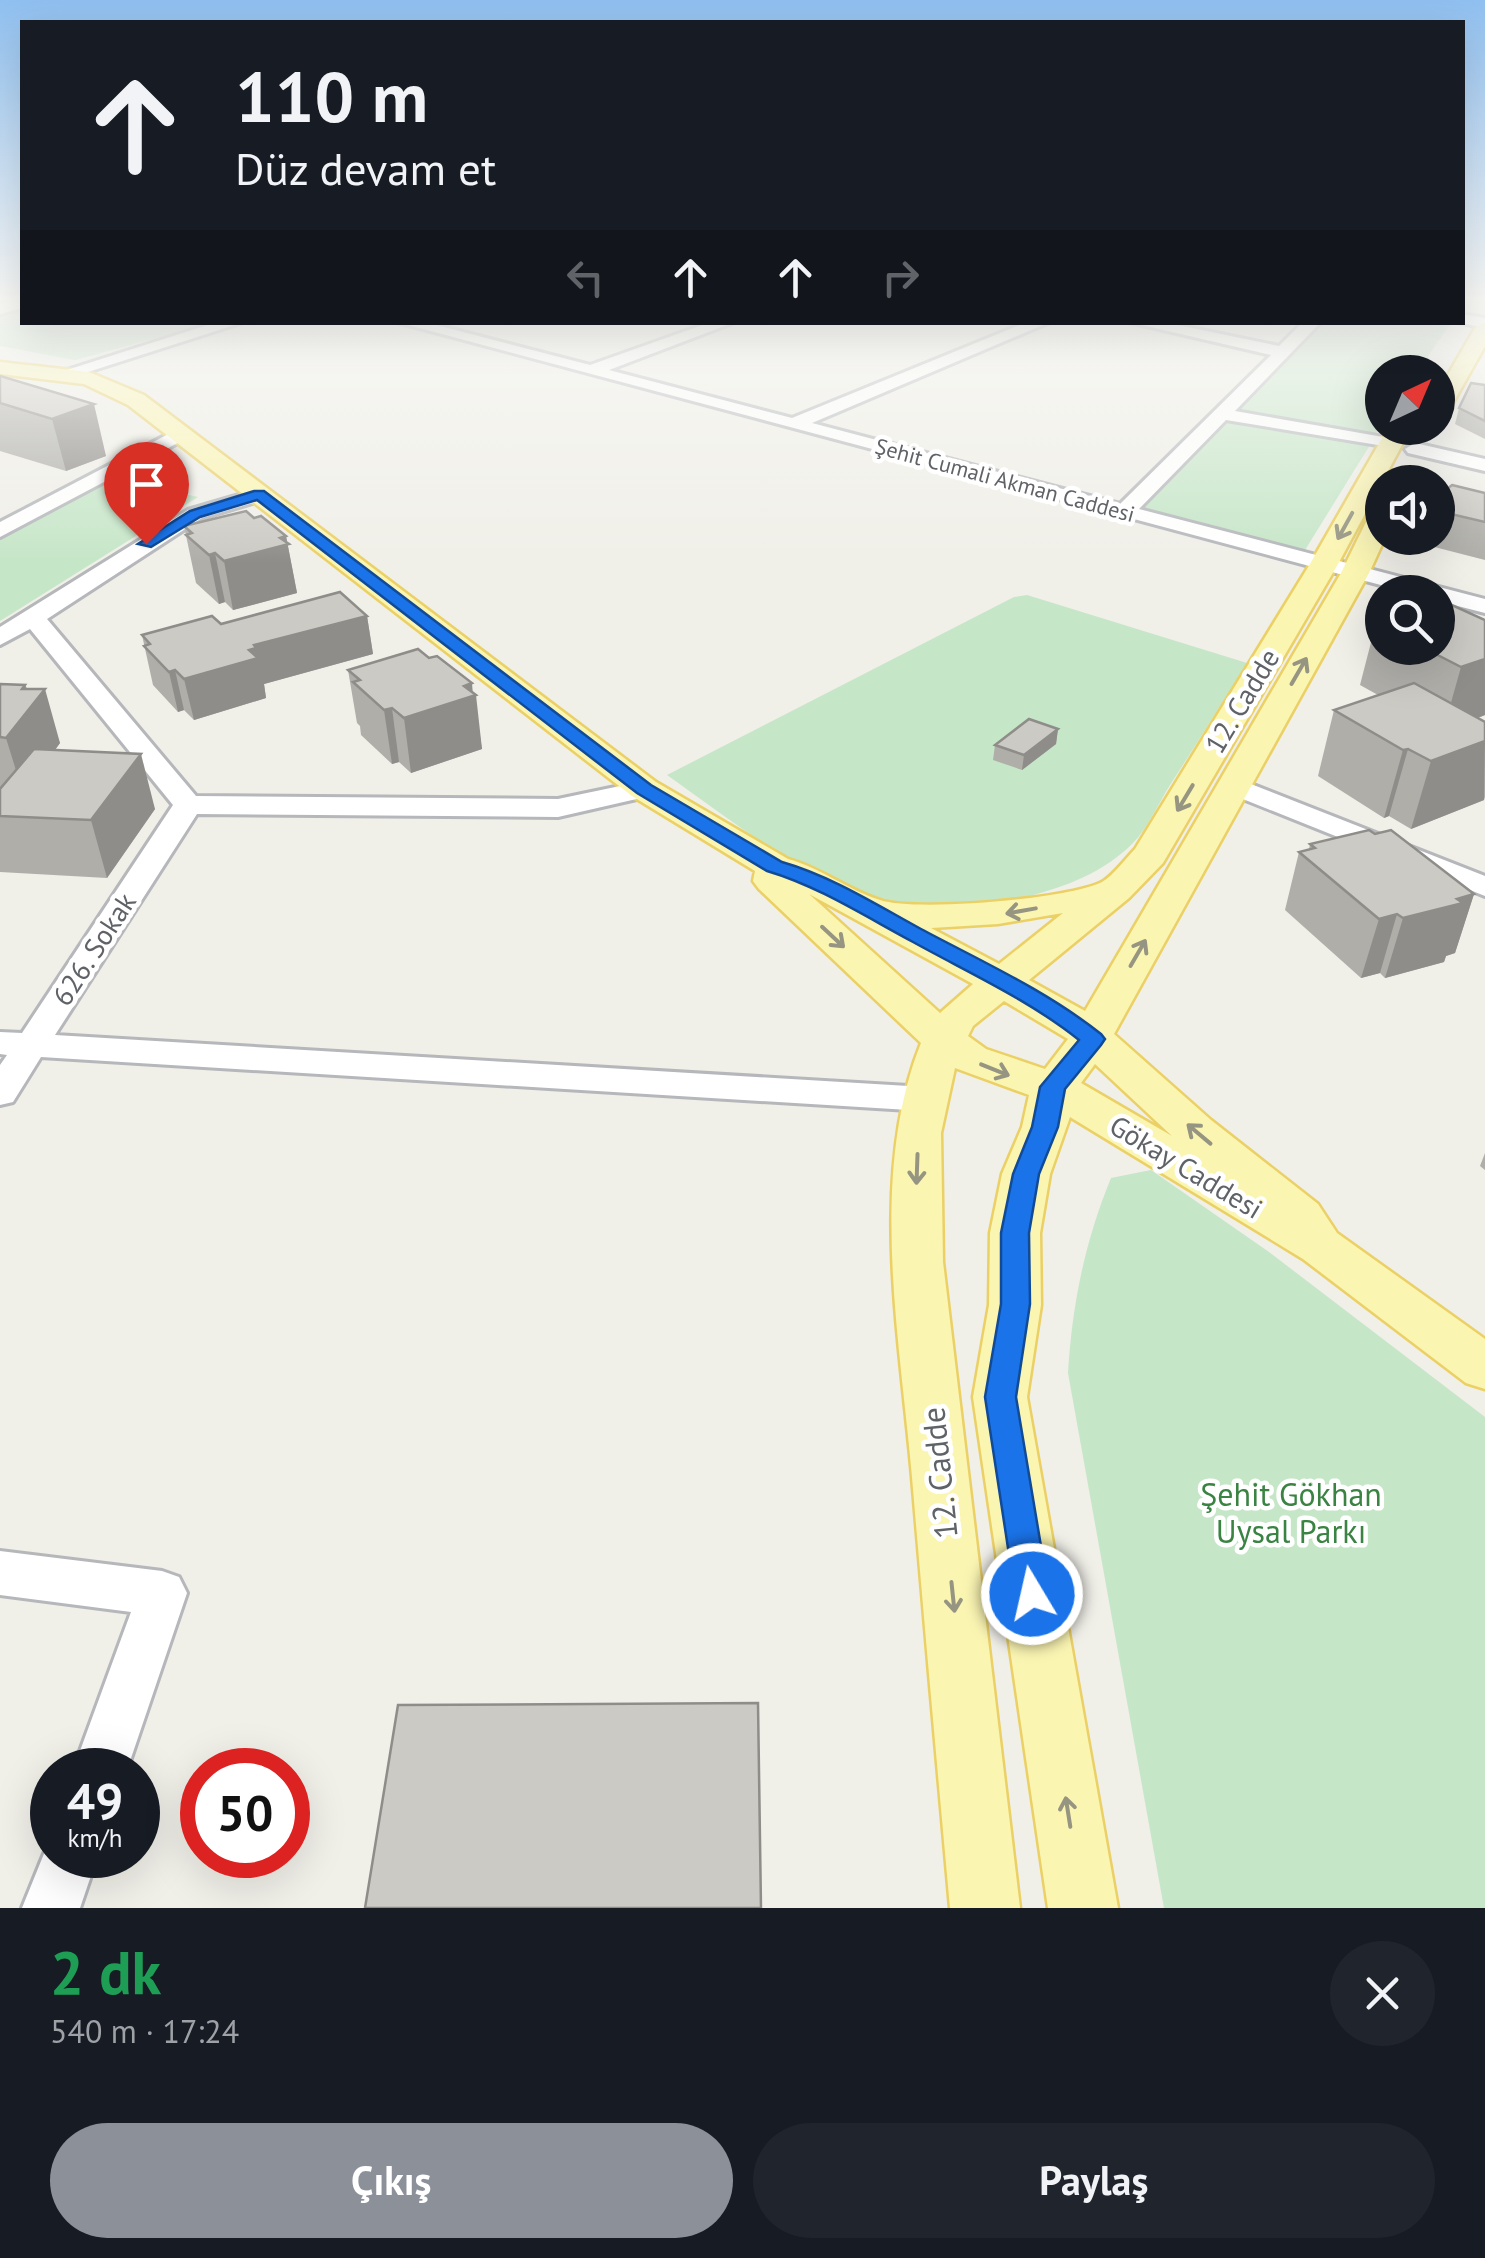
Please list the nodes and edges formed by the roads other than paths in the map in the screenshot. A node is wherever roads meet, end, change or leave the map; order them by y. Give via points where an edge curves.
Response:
1 (31, 385) edge
2 (110, 385) edge
3 (643, 385) edge
4 (889, 385) edge
5 (1250, 385) edge
6 (14, 391) edge
7 (1222, 414) junction
8 (794, 424) junction
9 (180, 434) junction
10 (1365, 436) edge
11 (1407, 445) edge
12 (1415, 445) edge
13 (1485, 465) edge
14 (259, 494) junction
15 (1125, 512) junction
16 (0, 531) edge
17 (1365, 537) edge
18 (1340, 568) junction
19 (1366, 575) edge
20 (1455, 598) edge
21 (1485, 606) edge
22 (33, 617) junction
23 (0, 638) edge
24 (1233, 785) junction
25 (644, 789) junction
26 (188, 805) junction
27 (775, 866) junction
28 (1485, 888) edge
29 (1116, 890) junction
30 (869, 910) junction
31 (1001, 983) junction
32 (1093, 1039) junction
33 (944, 1040) junction
34 (15, 1044) edge
35 (1053, 1087) junction
36 (0, 1093) edge
37 (925, 1099) junction
38 (1320, 1246) junction
39 (1485, 1368) edge
40 (0, 1573) edge
41 (108, 1748) edge
42 (62, 1878) edge
43 (51, 1908) edge
44 (985, 1908) edge
45 (1084, 1908) edge

1 - 6 main road
2 - 9 main road
3 - 8 street, Şehit Cumali Akman Caddesi
4 - 8 street
5 - 7 street
7 - 10 street
7 - 15 street
8 - 15 street, Şehit Cumali Akman Caddesi
9 - 14 main road
9 - 16 street
11 -> 18 main road, 12. Cadde
12 - 13 street
14 - 22 street via 195,514
14 - 25 main road
15 - 18 street, Şehit Cumali Akman Caddesi
17 - 18 main road, 12. Cadde
18 - 19 street, Şehit Cumali Akman Caddesi
24 -> 18 main road, 12. Cadde
18 -> 29 main road, 12. Cadde via 1150,855
20 - 21 street, Şehit Cumali Akman Caddesi
22 - 23 street
22 - 26 street
24 - 28 street
32 -> 24 main road, 12. Cadde
25 - 26 street via 558,808
25 - 27 main road
26 - 34 street, 626. Sokak
27 - 30 main road
27 -> 33 main road via 772,881
29 -> 30 main road via 969,917
29 - 31 main road, 12. Cadde
30 - 31 main road
31 - 32 main road, Gökay Caddesi via 1058,1011
31 - 33 main road, 12. Cadde via 968,1007
32 - 35 main road, 12. Cadde
38 -> 32 main road, Gökay Caddesi via 1301,1216
33 -> 35 main road, Gökay Caddesi via 990,1068
33 - 37 main road, 12. Cadde
34 - 36 street, 626. Sokak
34 - 37 street
35 - 38 main road, Gökay Caddesi
45 -> 35 main road via 1000,1397 1016,1304 1015,1233
37 -> 44 main road, 12. Cadde via 916,1181 918,1262
38 - 39 main road, Gökay Caddesi
40 - 41 street via 162,1594
42 - 43 street

